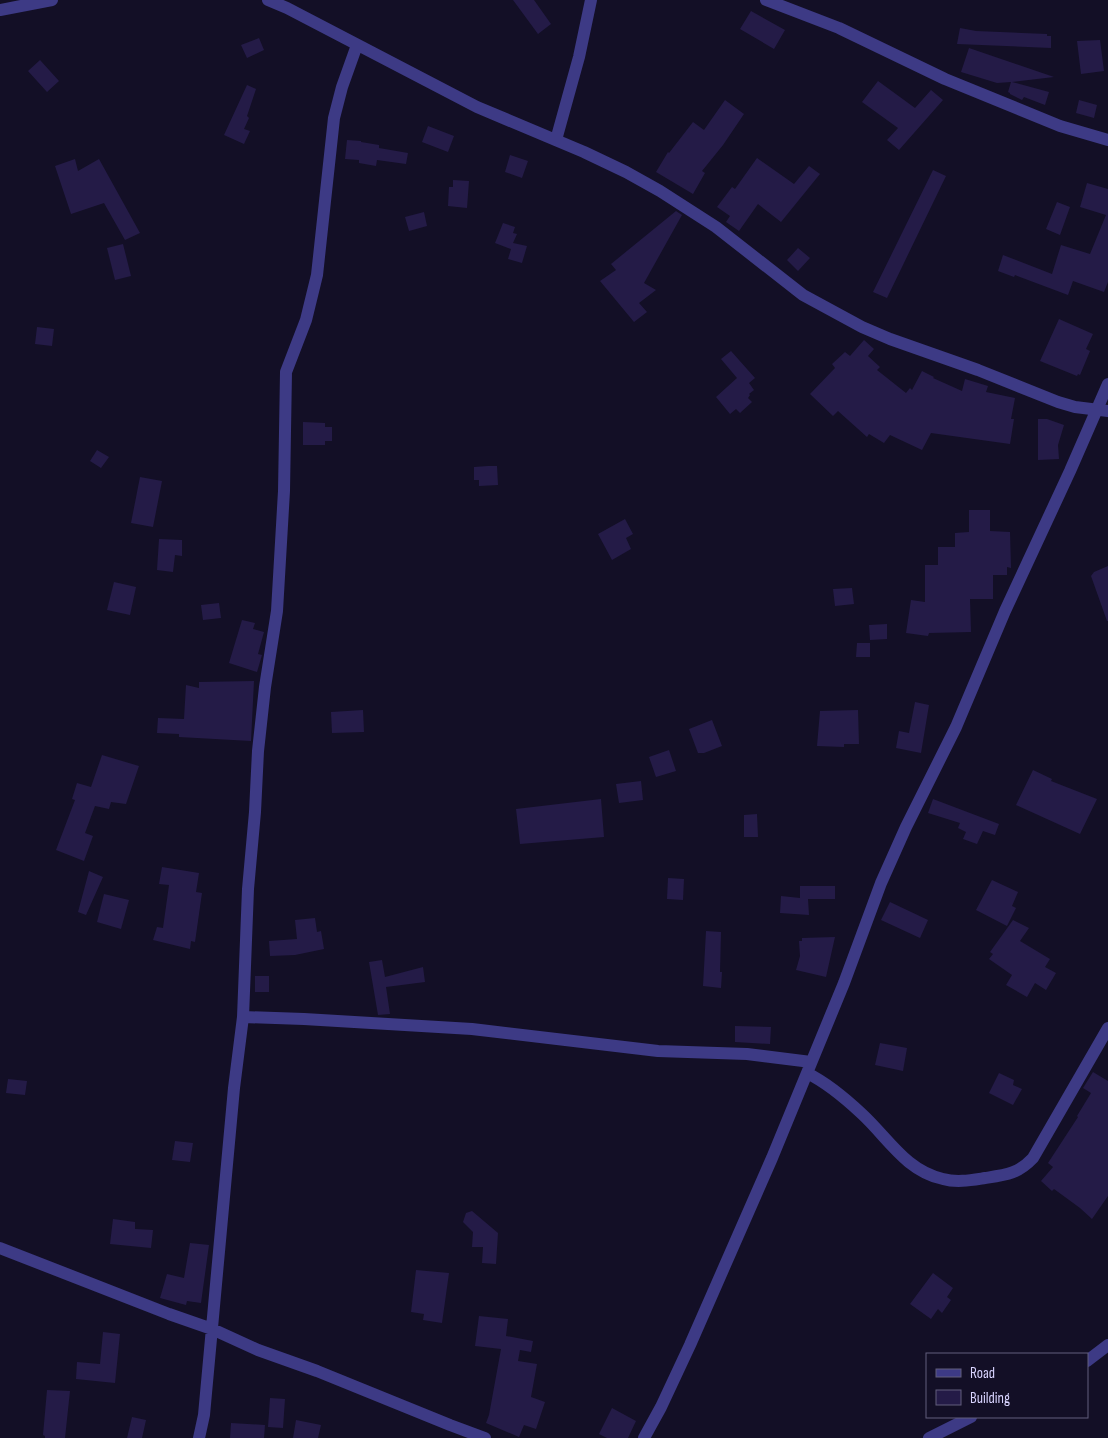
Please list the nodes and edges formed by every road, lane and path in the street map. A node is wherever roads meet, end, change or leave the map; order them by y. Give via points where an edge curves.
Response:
1 (52, 0) edge
2 (268, 0) edge
3 (591, 0) edge
4 (766, 0) edge
5 (0, 10) edge
6 (357, 45) junction
7 (556, 140) junction
8 (1108, 140) edge
9 (1108, 384) edge
10 (1102, 411) edge
11 (243, 1017) junction
12 (1108, 1028) edge
13 (809, 1067) junction
14 (0, 1248) edge
15 (212, 1329) junction
16 (1108, 1345) edge
17 (1088, 1360) edge
18 (969, 1418) edge
19 (199, 1438) edge
20 (485, 1438) edge
21 (644, 1438) edge
22 (929, 1438) edge

1 - 5 street
2 - 6 street
3 - 7 street
4 - 8 street via 839,28 981,94 1060,126
6 - 7 street via 477,107
6 - 11 street via 334,118 318,275 306,320 286,372 280,573 258,751
7 - 10 street via 660,191 716,227 803,295 862,327 1058,402
9 - 10 street
10 - 13 street via 1070,471 956,727 906,827
11 - 13 street via 472,1029 658,1051 747,1054
11 - 15 street
12 - 13 street via 1025,1167 1015,1173 964,1181 944,1180 911,1164
13 - 21 street via 690,1345
14 - 15 street
15 - 19 street
15 - 20 street
16 - 17 street
18 - 22 street

